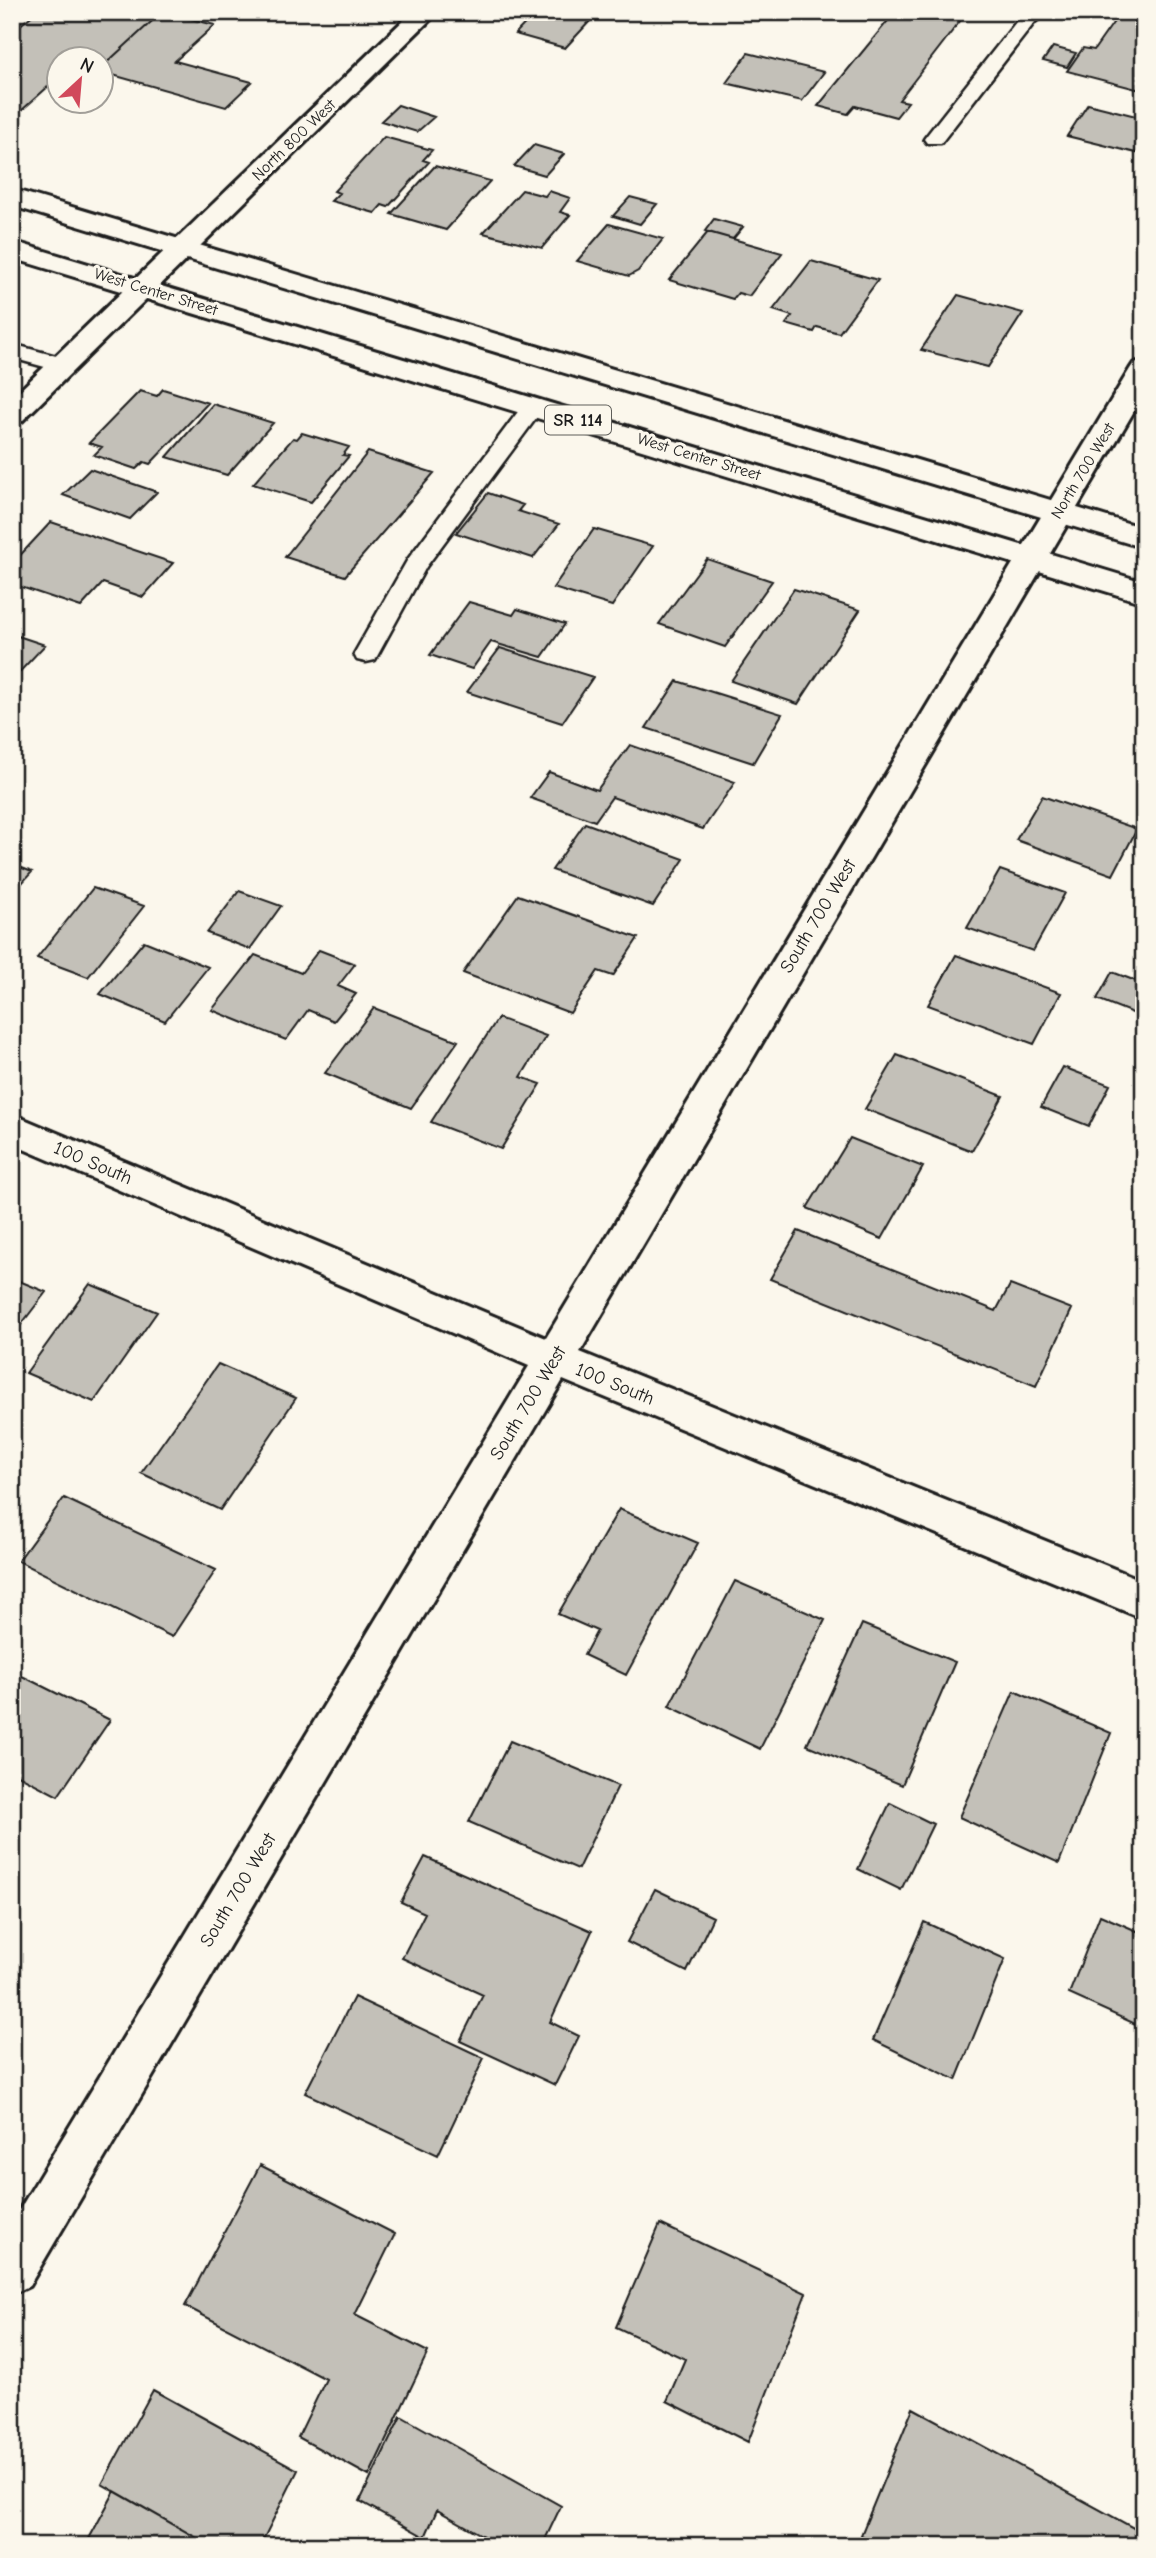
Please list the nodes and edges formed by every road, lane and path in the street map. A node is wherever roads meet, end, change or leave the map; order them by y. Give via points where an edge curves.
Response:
1 (426, 12) edge
2 (1038, 12) edge
3 (934, 139) dead end
4 (12, 197) edge
5 (17, 254) edge
6 (162, 268) junction
7 (12, 351) edge
8 (63, 365) junction
9 (1144, 369) edge
10 (534, 406) junction
11 (12, 415) edge
12 (1044, 536) junction
13 (1144, 538) edge
14 (1144, 593) edge
15 (366, 654) dead end
16 (12, 1128) edge
17 (554, 1359) junction
18 (1144, 1600) edge
19 (12, 2269) edge

1 - 6 street, North 800 West
2 - 3 lane via 1028,18
4 - 6 street, West Center Street / SR 114
5 - 6 street, West Center Street / SR 114
6 - 8 street, North 800 West
6 - 10 street, West Center Street / SR 114
6 - 12 street, West Center Street / SR 114
7 - 8 lane
8 - 11 street, North 800 West
9 - 12 street, North 700 West
10 - 12 street, West Center Street / SR 114
10 - 15 lane via 416,564
12 - 13 street, West Center Street / SR 114
12 - 14 street, West Center Street / SR 114
12 - 17 street, South 700 West
16 - 17 street, 100 South
17 - 18 street, 100 South
17 - 19 street, South 700 West

